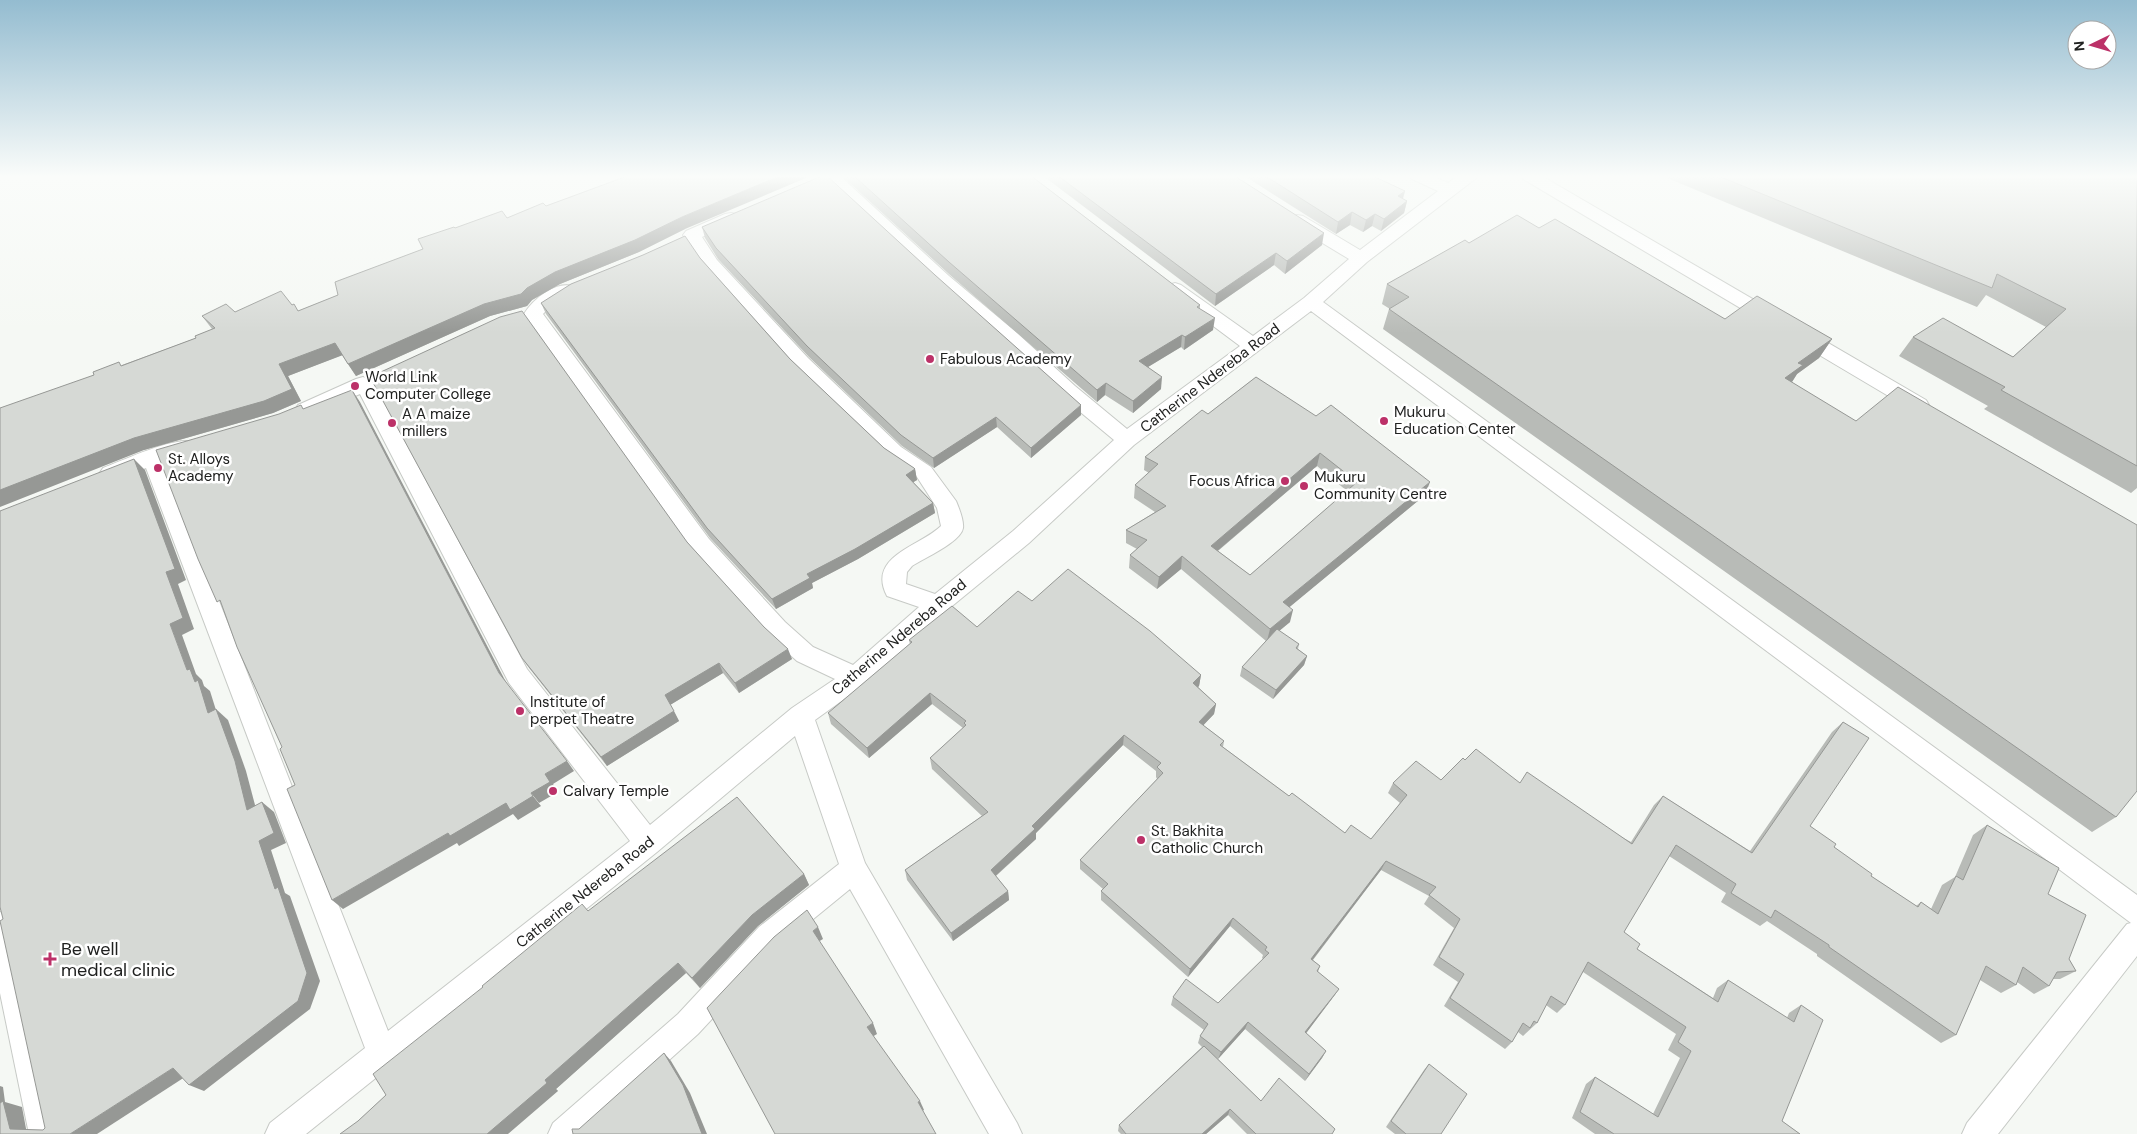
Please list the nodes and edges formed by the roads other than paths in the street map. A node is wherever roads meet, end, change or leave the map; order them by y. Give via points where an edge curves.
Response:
1 (709, 228) edge
2 (882, 228) edge
3 (1312, 228) edge
4 (1400, 228) edge
5 (1619, 228) edge
6 (1361, 258) junction
7 (1164, 280) edge
8 (587, 282) edge
9 (1311, 302) junction
10 (1252, 345) junction
11 (1934, 413) edge
12 (289, 416) edge
13 (1128, 440) junction
14 (207, 441) edge
15 (152, 457) junction
16 (91, 481) edge
17 (938, 604) junction
18 (856, 677) junction
19 (801, 716) junction
20 (648, 843) junction
21 (854, 869) junction
22 (2137, 912) edge
23 (0, 926) edge
24 (2137, 934) edge
25 (382, 1053) junction
26 (45, 1134) edge
27 (281, 1134) edge
28 (564, 1134) edge
29 (1006, 1134) edge
30 (1978, 1134) edge

1 - 17 street via 684,239 801,363 894,452 924,472 948,507 952,528 947,535 907,557 896,570 893,581 895,590
2 - 13 street
3 - 6 street
4 - 6 street, Catherine Ndereba Road
5 - 11 street
6 - 9 street, Catherine Ndereba Road
7 - 10 street
8 - 18 street via 524,315 701,545 777,629 806,654
9 - 10 street, Catherine Ndereba Road
9 - 22 street
10 - 13 street, Catherine Ndereba Road
12 - 20 street via 372,380 518,676
13 - 17 street, Catherine Ndereba Road via 1021,537
14 - 15 street
15 - 16 street
15 - 25 street
17 - 18 street, Catherine Ndereba Road
18 - 19 street, Catherine Ndereba Road
19 - 20 street, Catherine Ndereba Road
19 - 21 street
20 - 25 street, Catherine Ndereba Road
21 - 28 street via 769,937 688,1024
21 - 29 street
23 - 26 street
24 - 30 street
25 - 27 street, Catherine Ndereba Road

